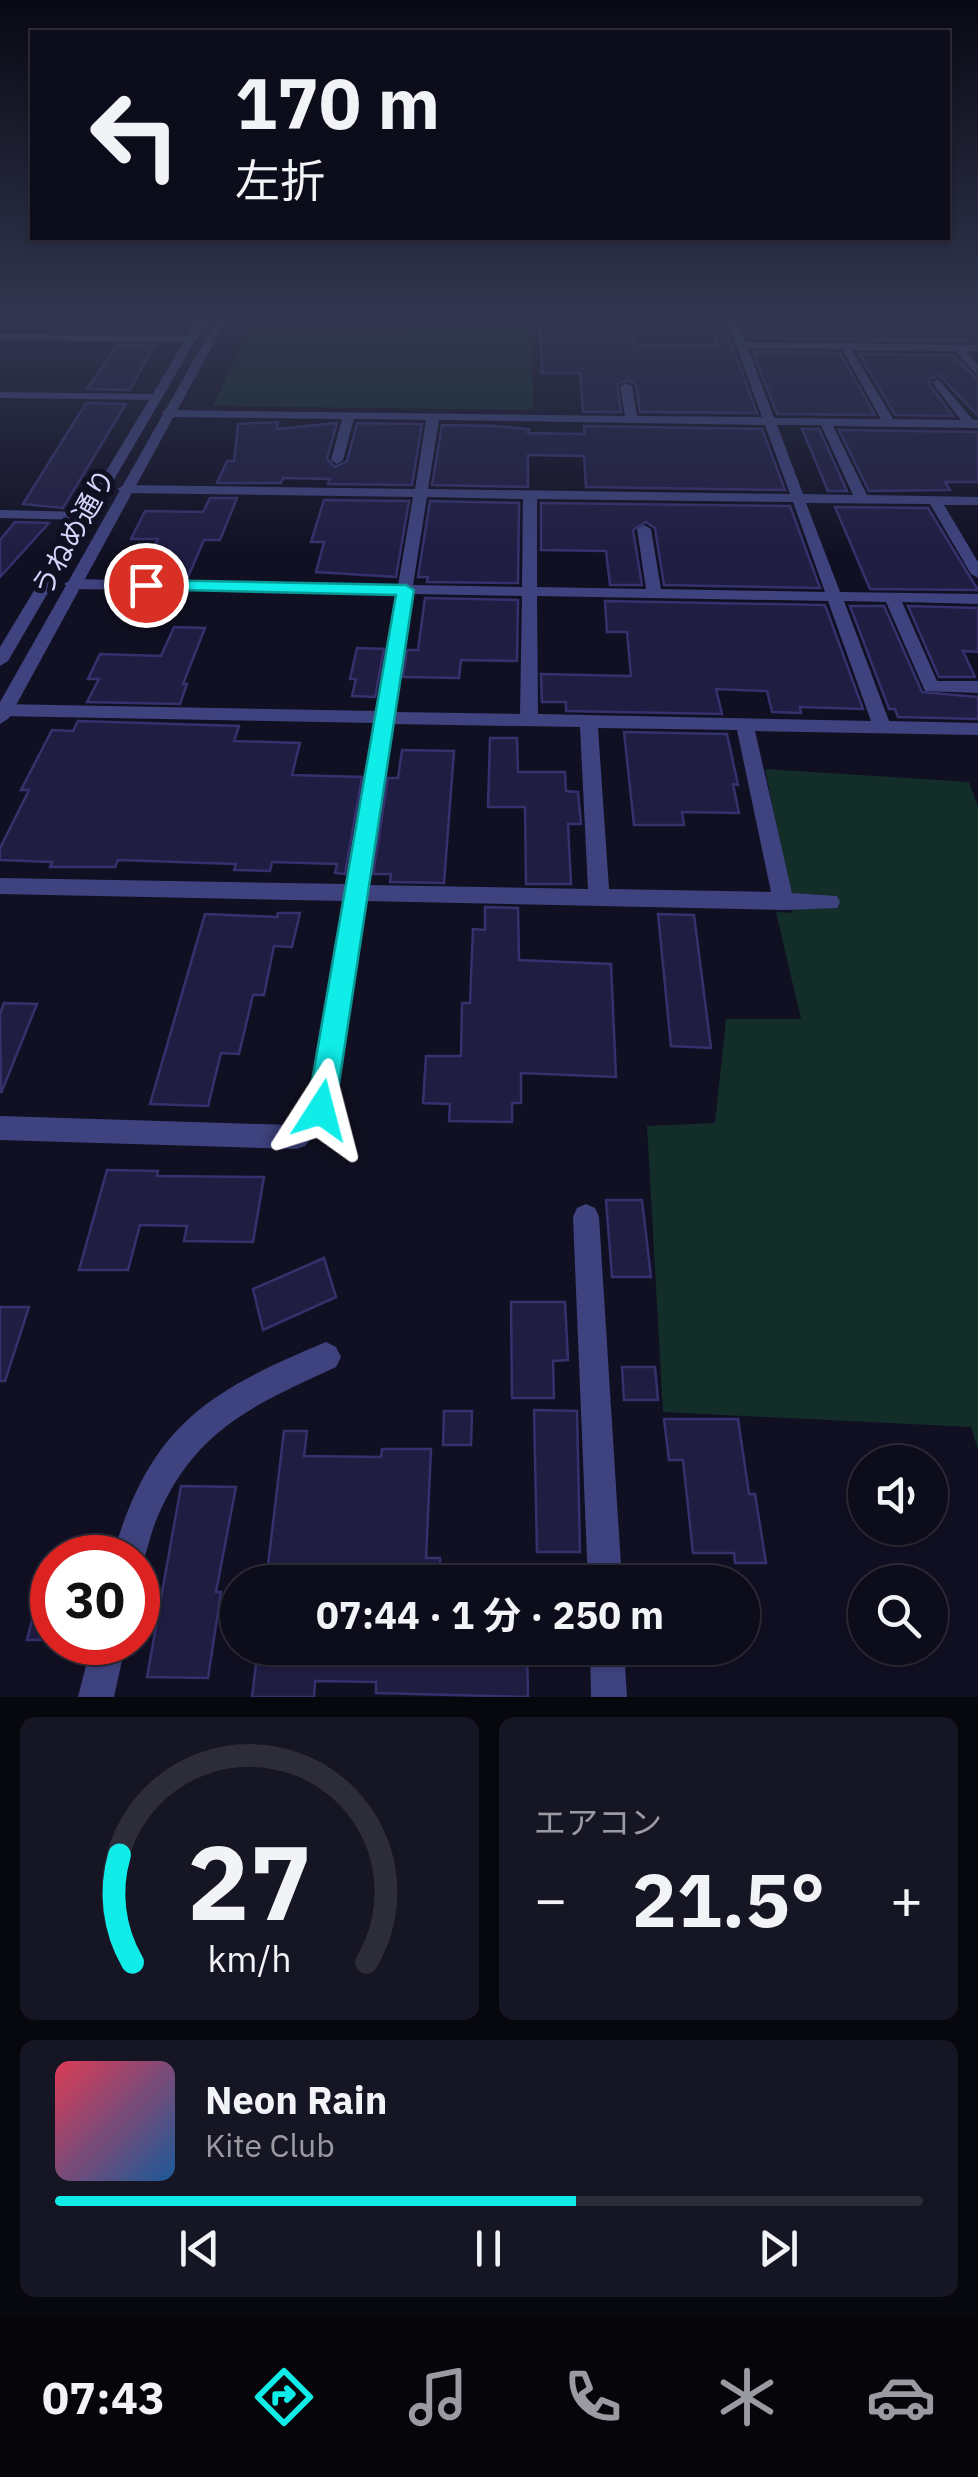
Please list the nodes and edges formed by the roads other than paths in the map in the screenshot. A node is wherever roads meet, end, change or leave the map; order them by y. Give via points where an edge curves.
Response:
1 (155, 398) edge
2 (177, 398) edge
3 (628, 398) edge
4 (762, 398) edge
5 (876, 398) edge
6 (952, 398) edge
7 (168, 414) junction
8 (350, 416) junction
9 (433, 417) junction
10 (632, 420) junction
11 (770, 421) junction
12 (825, 422) junction
13 (890, 422) junction
14 (974, 424) edge
15 (336, 460) dead end
16 (124, 489) junction
17 (418, 494) junction
18 (530, 496) junction
19 (797, 499) junction
20 (862, 500) junction
21 (935, 501) junction
22 (978, 502) edge
23 (0, 514) edge
24 (86, 516) junction
25 (644, 530) dead end
26 (978, 574) edge
27 (72, 584) junction
28 (406, 590) junction
29 (528, 592) junction
30 (654, 594) junction
31 (835, 598) junction
32 (892, 598) junction
33 (978, 600) edge
34 (0, 660) edge
35 (978, 687) edge
36 (2, 713) edge
37 (386, 720) junction
38 (529, 722) junction
39 (589, 722) junction
40 (745, 726) junction
41 (882, 727) junction
42 (978, 729) edge
43 (0, 886) edge
44 (356, 894) junction
45 (599, 898) junction
46 (784, 902) junction
47 (830, 902) dead end
48 (0, 1128) edge
49 (586, 1217) dead end
50 (326, 1357) dead end
51 (135, 1535) edge
52 (604, 1565) edge
53 (103, 1665) edge
54 (608, 1665) edge
55 (96, 1697) edge
56 (609, 1697) edge

1 - 24 street, うねめ通り
2 - 7 street, うねめ通り
3 - 10 street
4 - 11 street
5 - 13 street
6 - 14 street
7 - 8 street
7 - 16 street, うねめ通り
8 - 9 street
8 - 15 street
9 - 10 street
9 - 17 street
10 - 11 street
11 - 12 street
11 - 19 street
12 - 13 street
12 - 20 street
13 - 14 street
16 - 17 street
16 - 27 street, うねめ通り
17 - 18 street
17 - 28 street
18 - 19 street
18 - 29 street
19 - 20 street
19 - 31 street
20 - 21 street
21 - 22 street
21 - 26 street
23 - 24 street
24 - 34 street, うねめ通り
25 - 30 street
27 - 28 street
27 - 36 street, うねめ通り
28 - 29 street
28 - 37 street
29 - 30 street
29 - 38 street
30 - 31 street
31 - 32 street
31 - 41 street
32 - 33 street
32 - 35 street via 931,687
36 - 37 street
37 - 38 street
37 - 44 street
38 - 39 street
39 - 40 street
39 - 45 street
40 - 41 street
40 - 46 street
41 - 42 street
43 - 44 street
44 - 45 street
44 - 48 street via 321,1110 296,1137
45 - 46 street
46 - 47 street
49 - 52 street
50 - 51 street via 216,1413 160,1478
53 - 55 street
54 - 56 street

